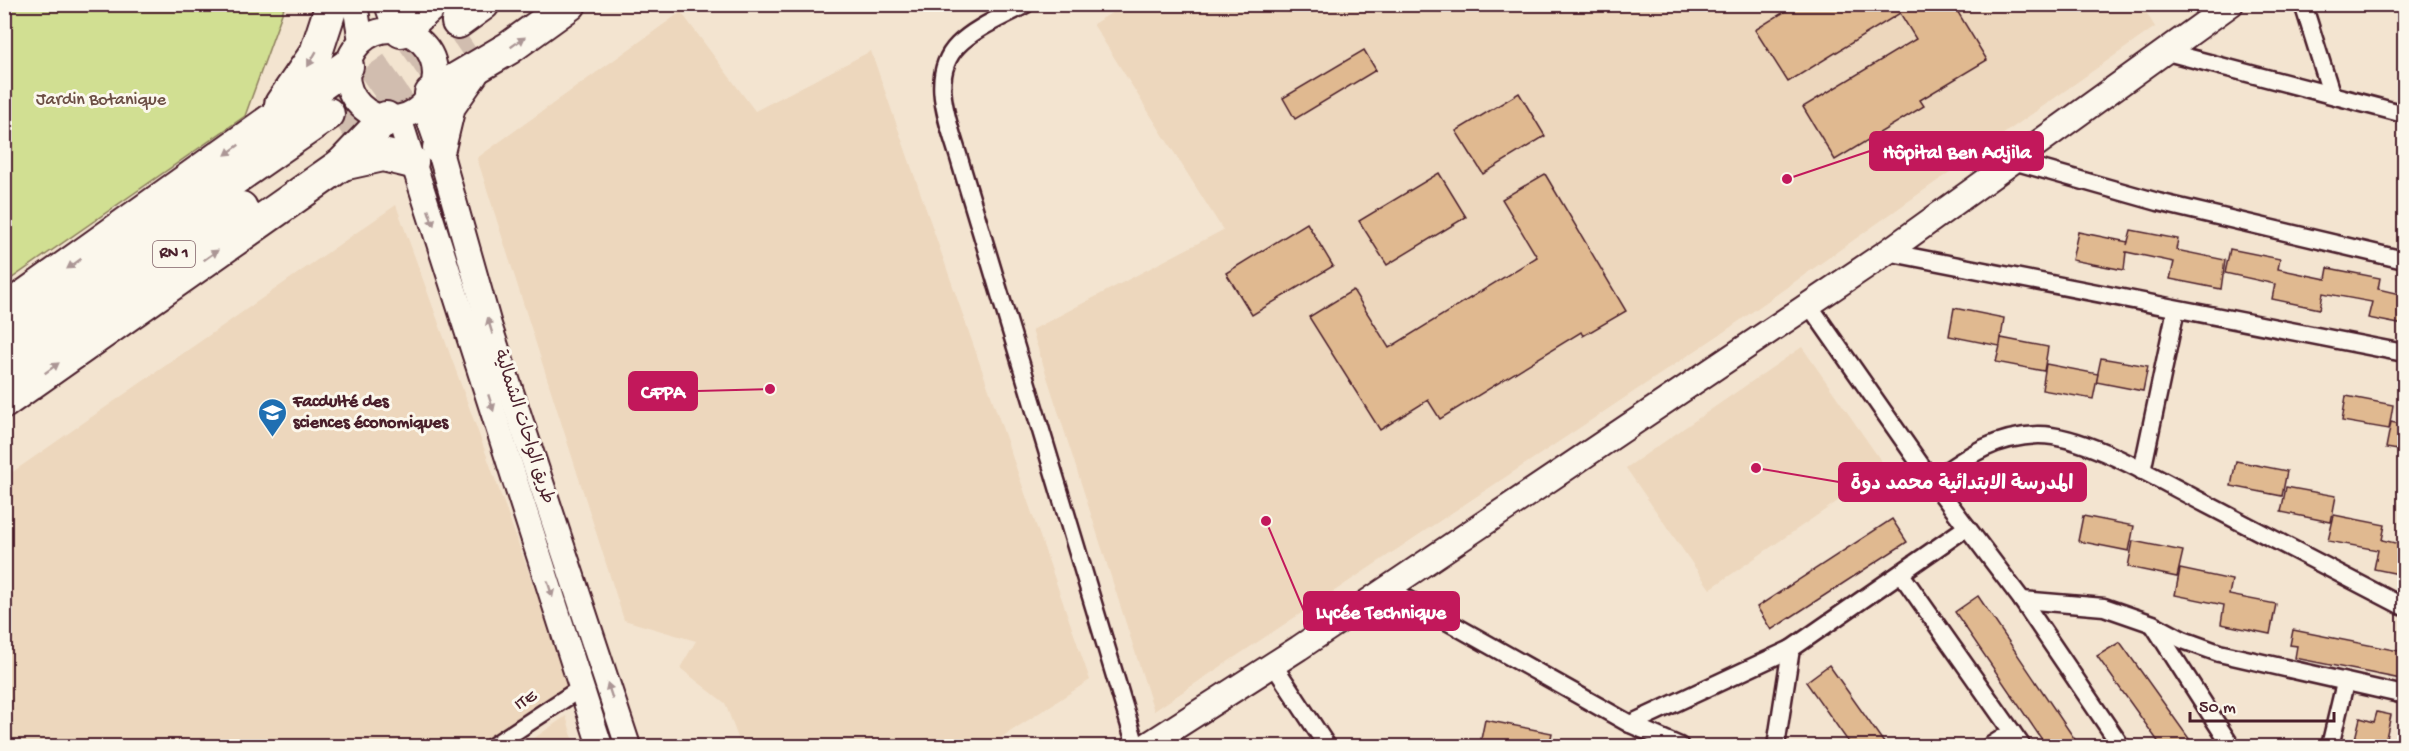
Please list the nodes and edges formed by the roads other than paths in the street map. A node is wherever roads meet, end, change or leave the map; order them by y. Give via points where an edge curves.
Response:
1 (332, 4) edge
2 (355, 4) edge
3 (432, 4) edge
4 (533, 4) edge
5 (570, 4) edge
6 (1026, 4) edge
7 (2231, 4) edge
8 (2303, 4) edge
9 (395, 22) edge
10 (473, 35) edge
11 (2167, 52) junction
12 (354, 54) junction
13 (2331, 93) junction
14 (428, 99) junction
15 (2404, 114) edge
16 (392, 118) junction
17 (259, 131) junction
18 (338, 138) junction
19 (425, 155) junction
20 (2013, 161) junction
21 (1887, 252) junction
22 (2404, 260) edge
23 (1809, 305) junction
24 (2176, 309) junction
25 (4, 311) edge
26 (4, 338) edge
27 (2404, 353) edge
28 (4, 371) edge
29 (4, 402) edge
30 (2142, 471) junction
31 (1932, 481) junction
32 (1967, 527) junction
33 (1901, 574) junction
34 (1386, 587) junction
35 (2022, 600) junction
36 (2404, 607) edge
37 (2153, 624) junction
38 (1791, 649) junction
39 (1273, 664) junction
40 (2345, 682) junction
41 (581, 688) junction
42 (2404, 695) edge
43 (1630, 724) junction
44 (2012, 732) junction
45 (493, 747) edge
46 (600, 747) edge
47 (628, 747) edge
48 (1136, 747) edge
49 (1146, 747) edge
50 (1327, 747) edge
51 (1680, 747) edge
52 (1776, 747) edge
53 (1990, 747) edge
54 (2022, 747) edge
55 (2121, 747) edge
56 (2231, 747) edge
57 (2330, 747) edge

1 -> 17 highway via 316,53
2 - 12 main road
3 - 9 highway
4 - 10 highway
10 -> 5 highway via 509,48
6 - 48 street via 957,45 942,74 941,91
7 - 11 main road
8 - 13 street
9 - 12 main road via 377,32
9 - 14 main road via 432,55 436,81
10 - 14 highway
10 - 19 highway via 448,106
11 - 13 street
11 - 20 main road
12 - 16 main road via 350,90 364,109
12 - 17 highway
13 - 15 street
14 - 16 main road via 408,116
14 - 19 main road, طريق الواحات الشمالية
16 - 18 highway
16 - 19 main road
17 -> 25 highway
18 - 19 highway via 383,155
18 - 26 highway, RN 1
18 - 28 highway, RN 1
29 -> 18 highway
19 -> 41 main road, طريق الواحات الشمالية
47 -> 19 main road, طريق الواحات الشمالية via 489,325
20 - 21 main road
20 - 22 street via 2158,202
21 - 23 main road
21 - 24 street
23 - 31 street
23 - 34 main road
24 - 27 street
24 - 30 street
30 - 31 street via 2081,444 2041,435 2007,438 1979,448
30 - 36 street
31 - 32 street
32 - 33 street
32 - 35 street
33 - 38 street
33 - 44 street
34 - 39 main road
34 - 43 street
35 - 37 street via 2104,607
35 - 55 street
37 - 40 street via 2219,653
37 - 56 street
38 - 43 street
38 - 52 street
39 - 49 main road
39 - 50 street
40 - 42 street
40 - 57 street
41 - 45 street, ITE
41 - 46 main road, طريق الواحات الشمالية
43 - 51 street
44 - 53 street
44 - 54 street

